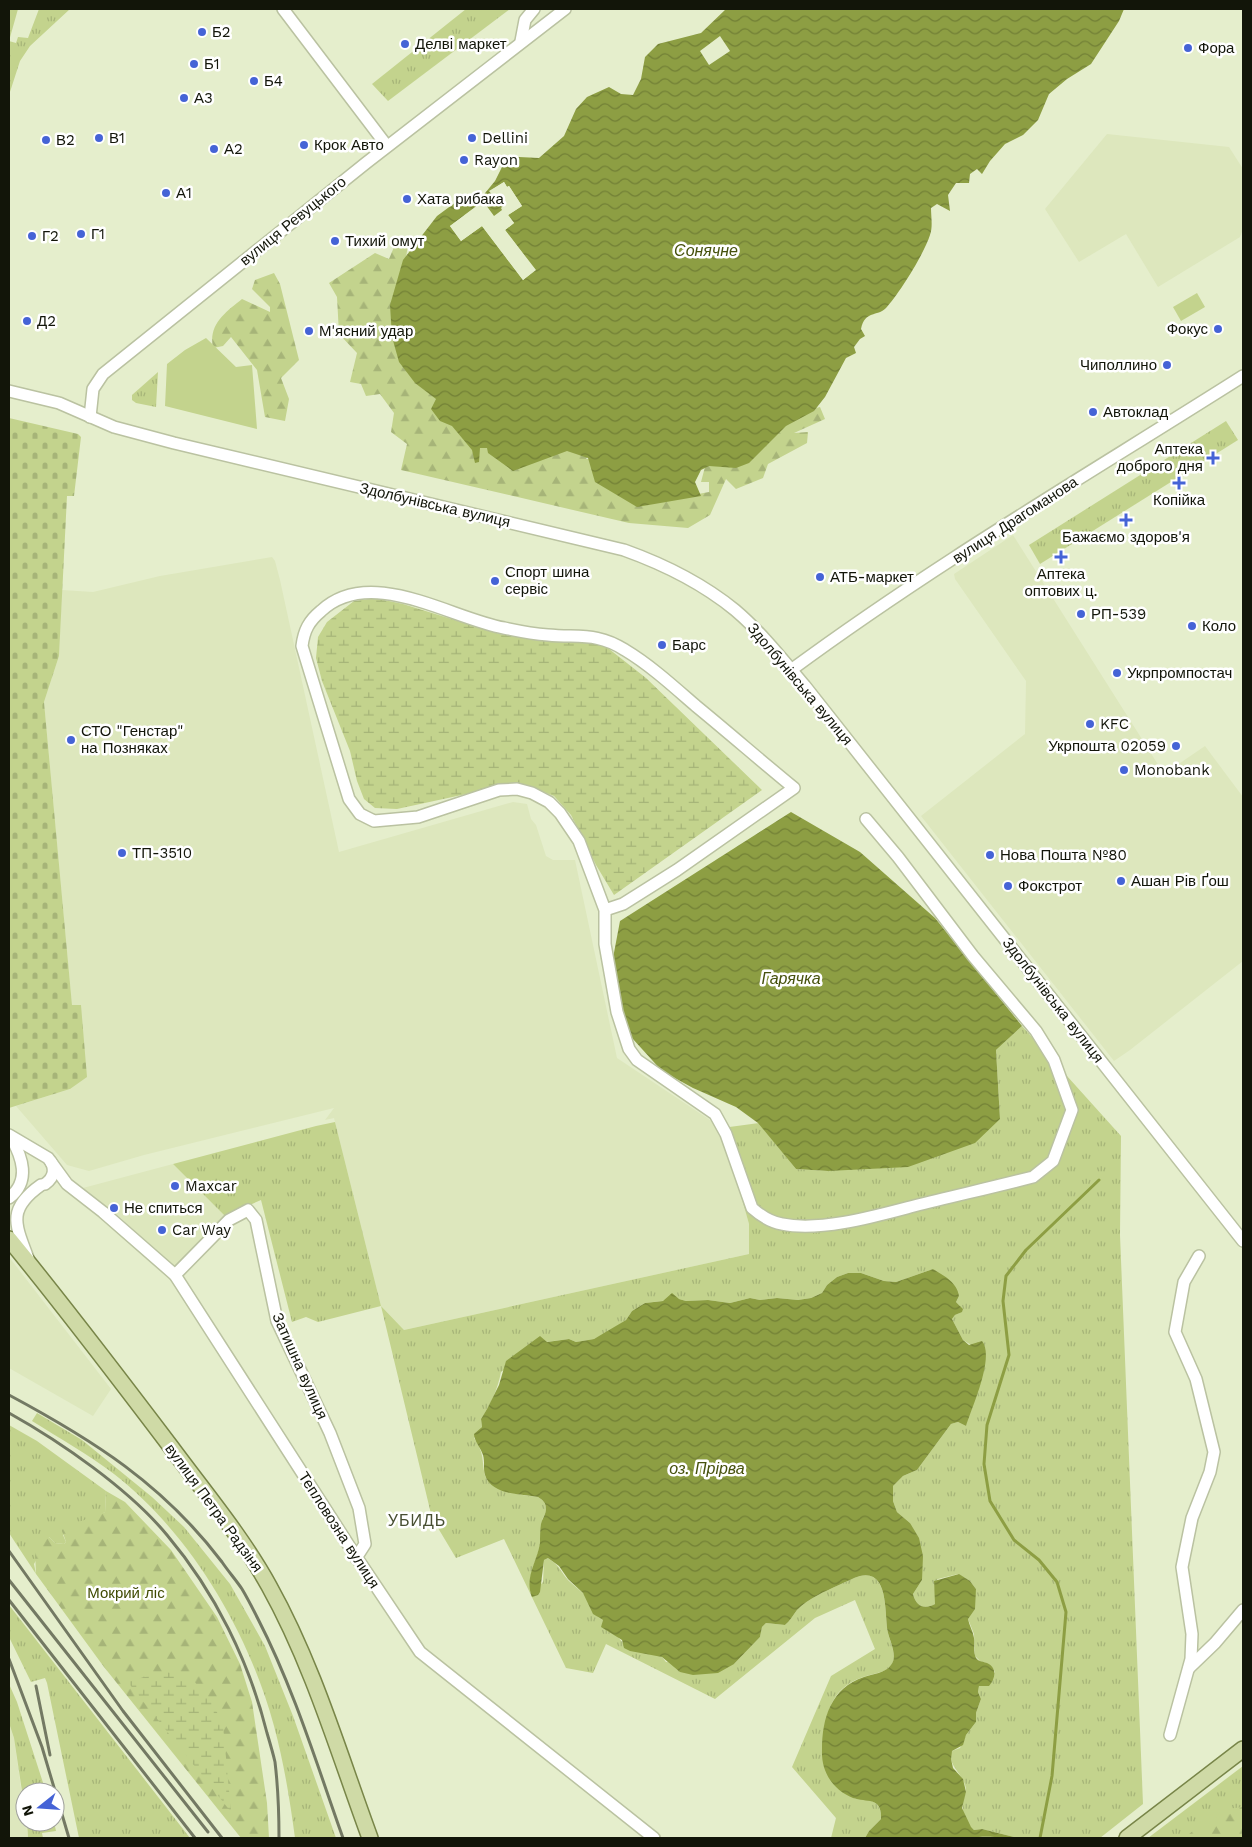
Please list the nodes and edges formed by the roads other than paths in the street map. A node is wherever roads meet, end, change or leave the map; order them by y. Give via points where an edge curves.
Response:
1 (283, 9) edge
2 (534, 9) edge
3 (565, 9) edge
4 (521, 41) junction
5 (387, 146) junction
6 (1243, 376) edge
7 (9, 391) edge
8 (90, 417) junction
9 (791, 670) junction
10 (866, 819) dead end
11 (606, 910) junction
12 (9, 1135) edge
13 (40, 1155) junction
14 (51, 1162) junction
15 (23, 1172) junction
16 (43, 1184) junction
17 (67, 1184) junction
18 (9, 1198) edge
19 (9, 1239) edge
20 (1243, 1242) edge
21 (1199, 1256) dead end
22 (30, 1265) junction
23 (175, 1275) junction
24 (356, 1558) junction
25 (1243, 1610) edge
26 (1189, 1668) junction
27 (1170, 1735) dead end
28 (1243, 1749) edge
29 (370, 1838) edge
30 (654, 1838) edge
31 (1127, 1838) edge

1 - 5 street
2 - 4 street via 525,20
3 - 4 street, вулиця Ревуцького
4 - 5 street, вулиця Ревуцького
5 - 8 street, вулиця Ревуцького via 103,374 93,389
6 - 9 street, вулиця Драгоманова via 1009,522
7 - 8 street, Здолбунівська вулиця via 59,403
8 - 9 street, Здолбунівська вулиця via 114,427 193,448 624,550 679,574 714,595 755,629
9 - 20 street, Здолбунівська вулиця
10 - 11 street via 1036,1032 1054,1060 1072,1110 1053,1161 1033,1177 880,1215 825,1225 783,1225 760,1216 752,1208 726,1134 715,1114 637,1060 630,1049 617,1012 604,944
11 - 11 street via 579,841 560,812 532,792 499,790 398,820 374,822 360,814 349,798 302,646 304,632 312,619 340,598 364,593 386,594 421,601 502,628 604,638 664,678 794,788 677,870 623,904
12 - 13 street
12 - 15 street via 22,1160
13 - 14 street
13 - 15 street via 29,1158
14 - 16 street via 52,1177
14 - 17 street, Тепловозна вулиця
15 - 16 street via 31,1183
15 - 18 street via 17,1190
16 - 17 street
16 - 22 street via 26,1196 16,1216
17 - 23 street, Тепловозна вулиця
19 - 22 main road, вулиця Петра Радзіня
21 - 26 street via 1184,1282 1176,1332 1196,1379 1214,1452 1210,1472 1192,1518 1182,1567 1192,1634
22 - 29 main road, вулиця Петра Радзіня via 206,1494 269,1586 291,1629 319,1698
23 - 24 street, Тепловозна вулиця
23 - 24 street, Затишна вулиця via 229,1220 248,1210 256,1220 277,1321 326,1425 359,1508 365,1544
24 - 30 street, Тепловозна вулиця via 420,1652
25 - 26 street
26 - 27 street
28 - 31 main road

